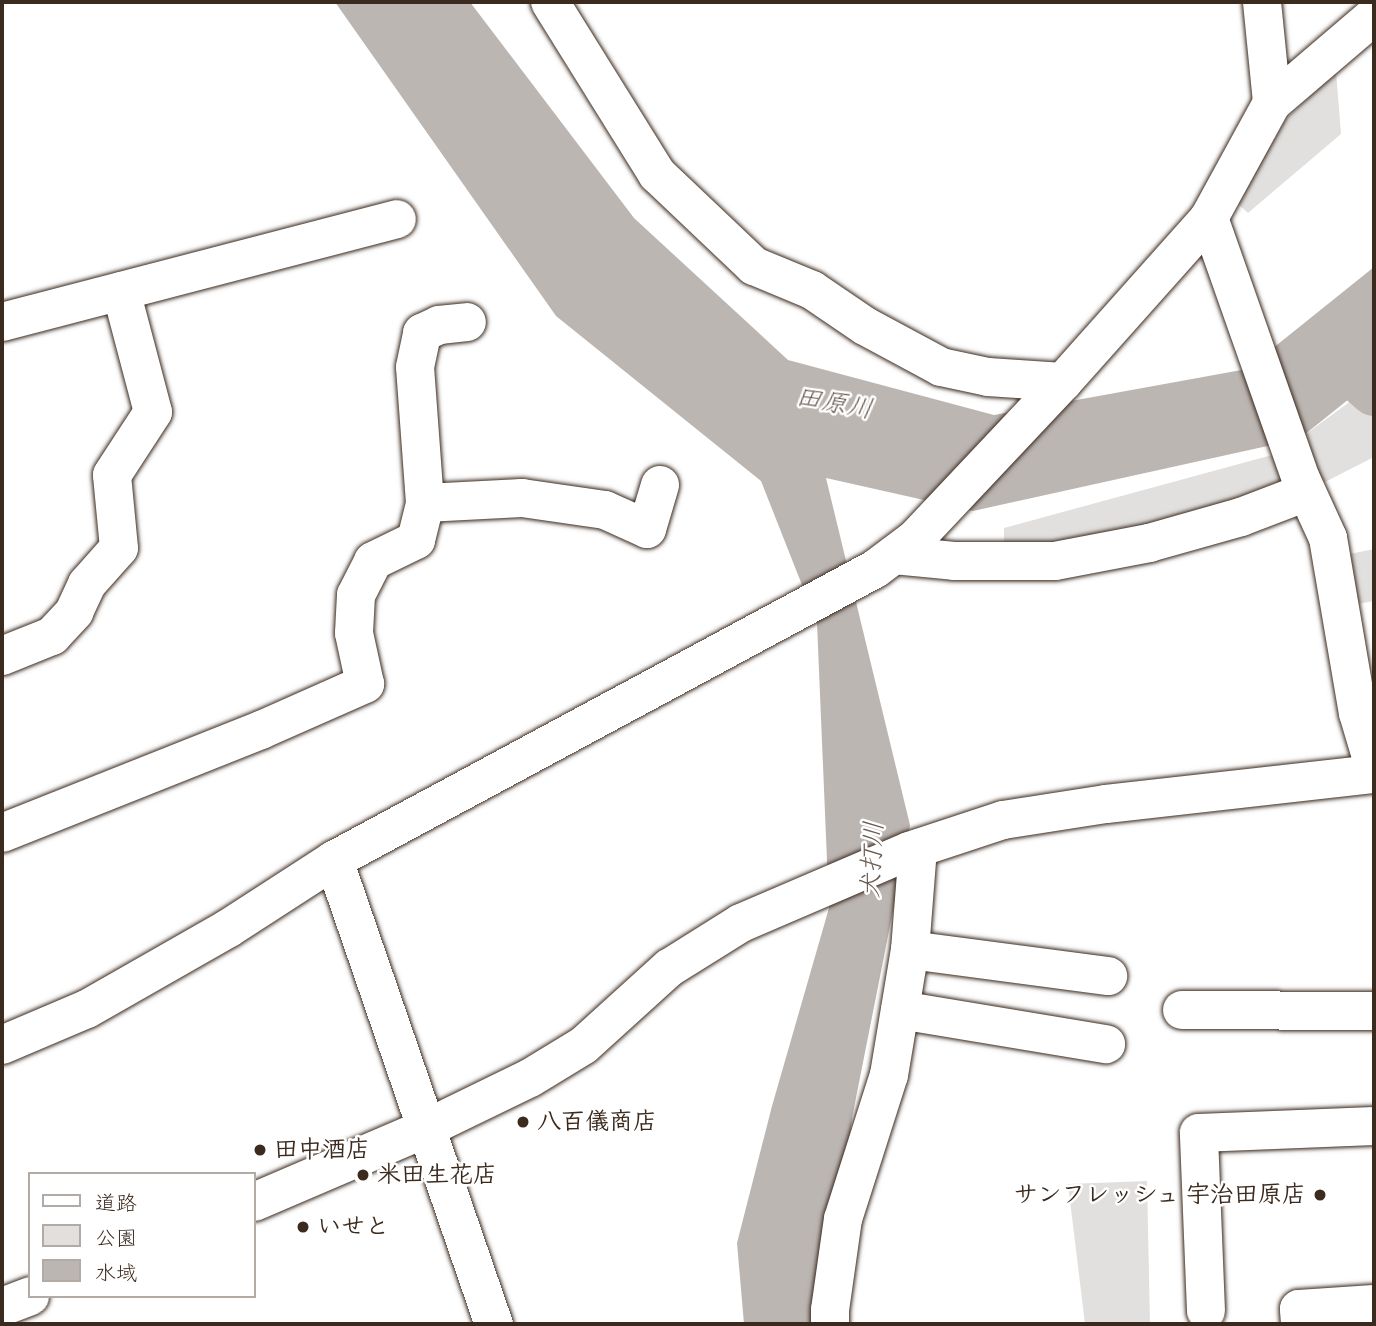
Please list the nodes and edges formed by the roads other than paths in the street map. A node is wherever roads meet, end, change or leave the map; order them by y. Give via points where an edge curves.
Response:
1 (550, 2) edge
2 (1262, 2) edge
3 (1374, 16) edge
4 (1272, 103) junction
5 (1209, 218) junction
6 (397, 219) dead end
7 (121, 290) junction
8 (2, 321) edge
9 (467, 322) dead end
10 (1054, 390) junction
11 (660, 485) dead end
12 (1303, 486) junction
13 (425, 503) junction
14 (895, 554) junction
15 (2, 656) edge
16 (1374, 767) edge
17 (1374, 774) edge
18 (2, 833) edge
19 (914, 849) junction
20 (334, 860) junction
21 (910, 950) junction
22 (1108, 976) dead end
23 (900, 1010) junction
24 (1182, 1010) dead end
25 (1374, 1011) edge
26 (1106, 1044) dead end
27 (2, 1045) edge
28 (1374, 1126) edge
29 (427, 1128) junction
30 (256, 1201) edge
31 (28, 1297) edge
32 (1374, 1304) edge
33 (2, 1307) edge
34 (1206, 1311) dead end
35 (494, 1324) edge
36 (831, 1324) edge
37 (1300, 1324) edge

1 - 10 street via 657,174 754,266 812,289 866,326 941,367
2 - 4 street
3 - 4 street
4 - 5 street
5 - 10 street
5 - 12 street
6 - 7 street
7 - 8 street
7 - 15 street via 153,412 112,475 119,548 52,636
9 - 13 street via 439,325 422,333 415,367
10 - 14 street
11 - 13 street via 647,529 605,510 522,498
12 - 14 street via 1241,517 1149,543 1055,561 954,561
12 - 16 street via 1328,538 1358,713
13 - 18 street via 416,540 373,561 356,595 354,633 365,684
14 - 20 street
17 - 19 street via 1003,820
19 - 21 street
19 - 29 street via 741,923 669,968 584,1045 530,1078
20 - 27 street via 229,928 88,1009
20 - 29 street
21 - 22 street
21 - 23 street
23 - 26 street
23 - 36 street via 889,1075 843,1219
24 - 25 street
28 - 34 street via 1199,1133
29 - 30 street
29 - 35 street
31 - 33 street
32 - 37 street via 1299,1309

